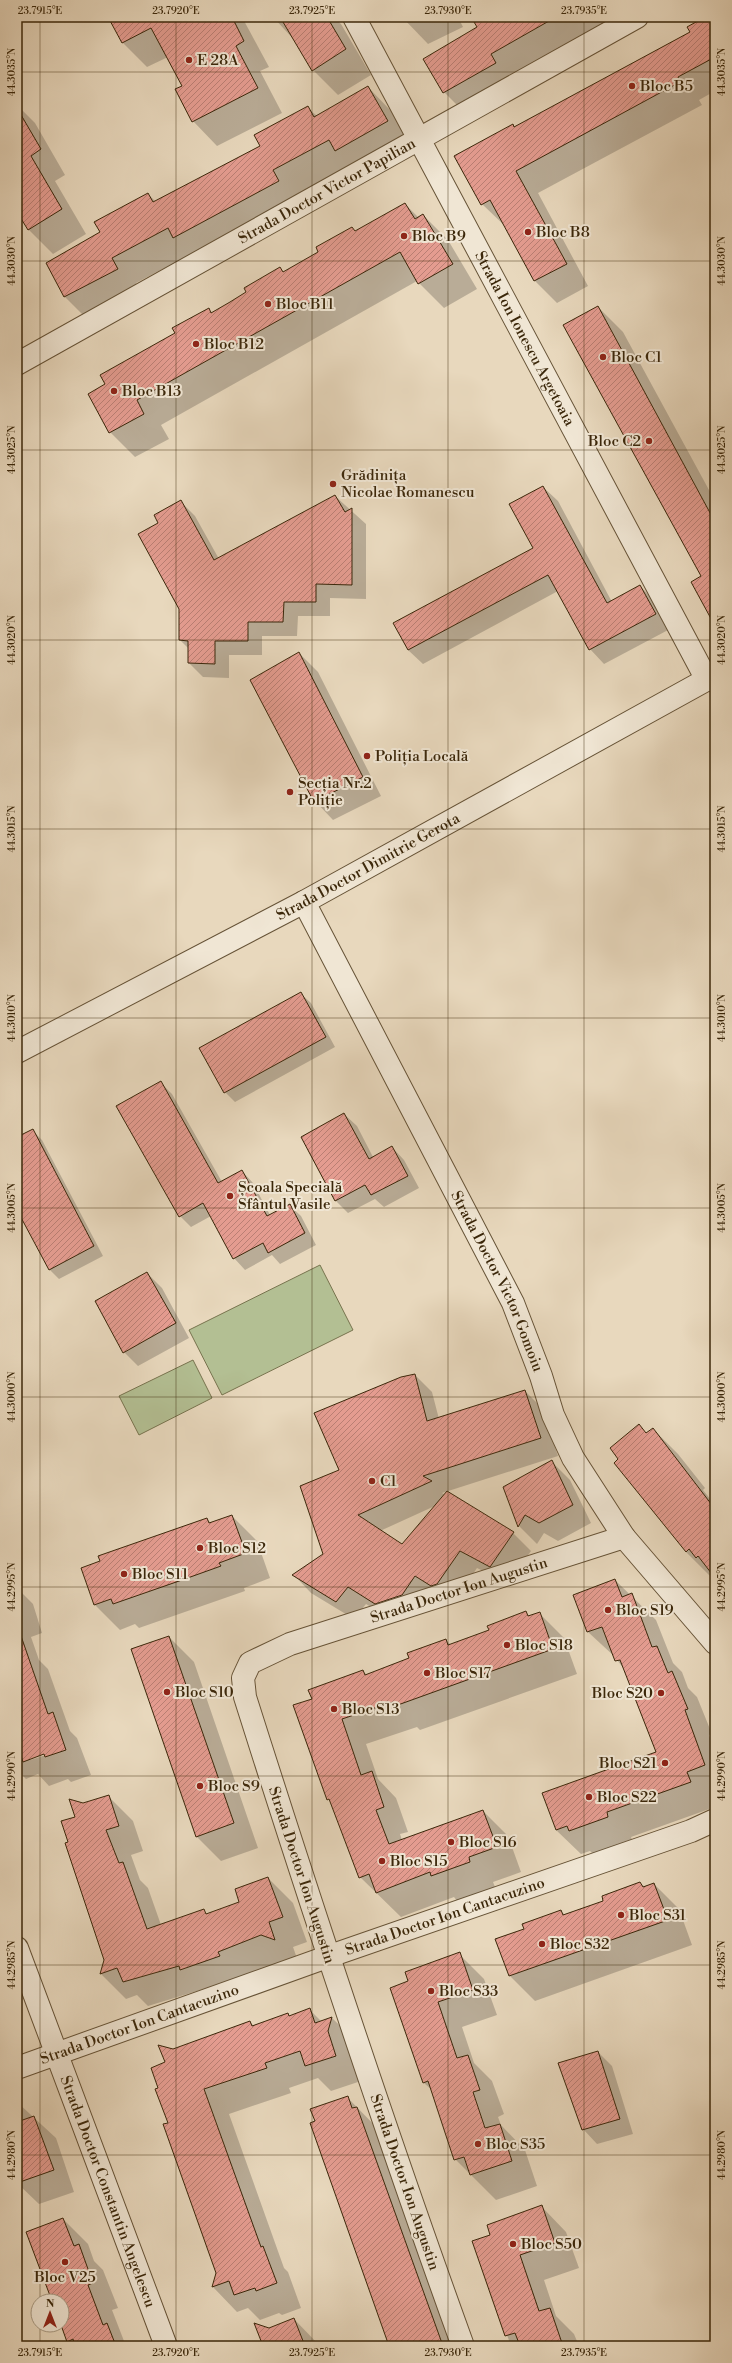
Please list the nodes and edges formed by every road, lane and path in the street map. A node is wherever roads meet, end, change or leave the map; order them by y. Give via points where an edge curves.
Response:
1 (354, 17) edge
2 (637, 17) edge
3 (418, 140) junction
4 (17, 364) edge
5 (711, 678) edge
6 (304, 902) junction
7 (17, 1052) edge
8 (624, 1537) junction
9 (715, 1644) edge
10 (715, 1820) edge
11 (17, 1948) edge
12 (327, 1957) junction
13 (58, 2054) junction
14 (17, 2068) edge
15 (166, 2346) edge
16 (463, 2346) edge

1 - 3 street, Strada Ion Ionescu Argetoaia
2 - 3 street, Strada Doctor Victor Papilian
3 - 4 street, Strada Doctor Victor Papilian
3 - 5 street, Strada Ion Ionescu Argetoaia
5 - 6 street, Strada Doctor Dimitrie Gerota
6 - 7 street, Strada Doctor Dimitrie Gerota
6 - 8 street, Strada Doctor Victor Gomoiu via 513,1302 553,1415 573,1458
8 - 9 street, Strada Doctor Victor Gomoiu
8 - 12 street, Strada Doctor Ion Augustin via 290,1644 250,1663 243,1678 245,1697
10 - 12 street, Strada Doctor Ion Cantacuzino via 691,1831
11 - 13 street, Strada Doctor Constantin Angelescu
12 - 13 street, Strada Doctor Ion Cantacuzino
12 - 16 street, Strada Doctor Ion Augustin
13 - 14 street, Strada Doctor Ion Cantacuzino
13 - 15 street, Strada Doctor Constantin Angelescu via 99,2172

